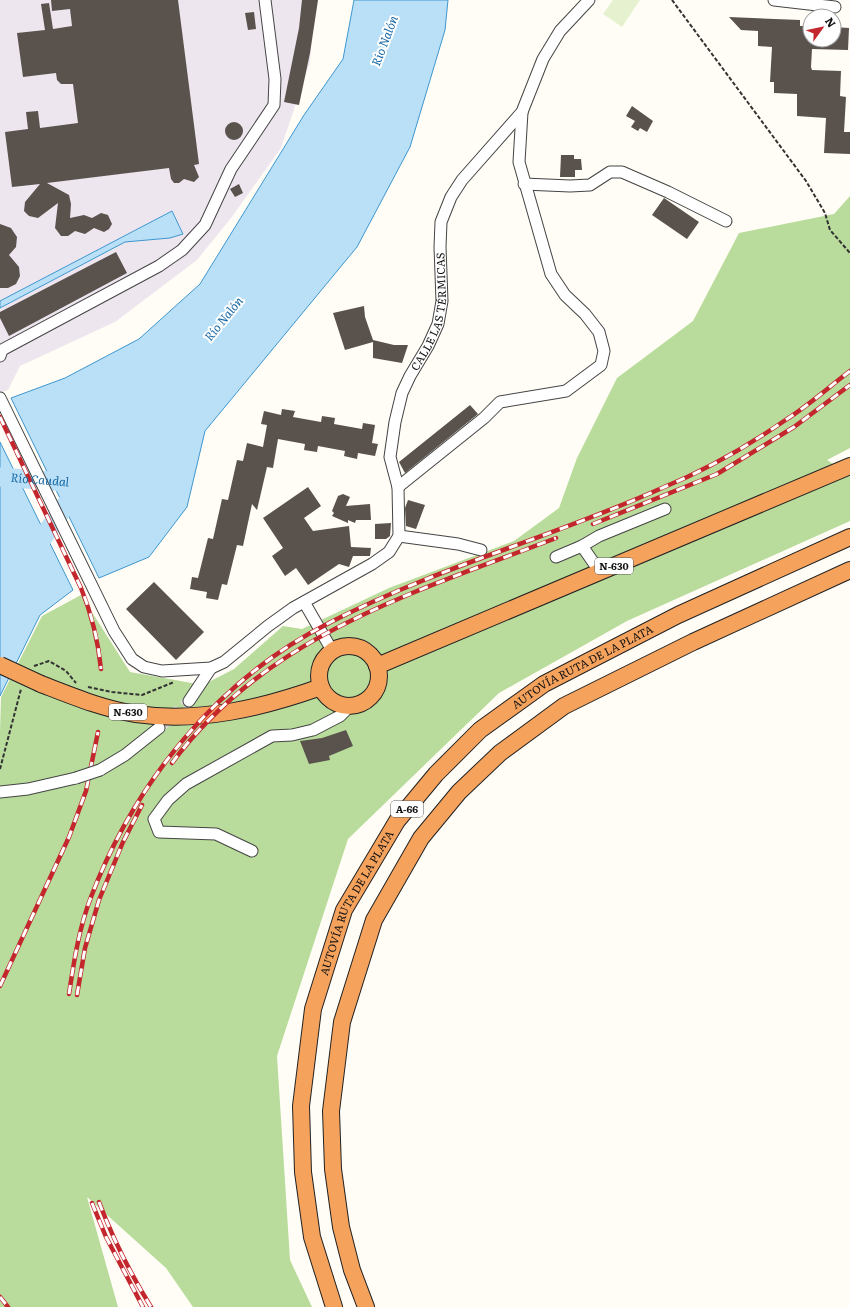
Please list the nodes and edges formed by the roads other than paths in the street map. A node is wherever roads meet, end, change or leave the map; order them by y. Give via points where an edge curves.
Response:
1 (265, 0) edge
2 (589, 0) edge
3 (774, 0) edge
4 (835, 7) dead end
5 (522, 112) junction
6 (524, 184) junction
7 (726, 221) dead end
8 (1, 353) edge
9 (0, 398) edge
10 (850, 466) edge
11 (850, 473) edge
12 (827, 476) junction
13 (398, 487) junction
14 (665, 509) dead end
15 (399, 536) junction
16 (850, 536) edge
17 (582, 546) junction
18 (481, 550) dead end
19 (556, 557) dead end
20 (850, 570) edge
21 (600, 572) junction
22 (850, 581) edge
23 (304, 602) junction
24 (693, 642) junction
25 (333, 652) junction
26 (0, 665) edge
27 (377, 666) junction
28 (211, 668) junction
29 (321, 687) junction
30 (189, 701) tunnel mouth
31 (350, 706) junction
32 (159, 728) tunnel mouth
33 (0, 792) edge
34 (252, 851) dead end
35 (334, 1307) edge
36 (366, 1307) edge

1 - 8 street via 275,79 274,105 231,168 205,225 182,250 159,266
2 - 5 street via 560,31 543,59
3 - 4 street
5 - 6 street via 519,162
5 - 13 street, CALLE LAS TÉRMICAS via 462,180 451,197 441,222 442,301 438,324 407,381 395,422 390,456
6 - 7 street via 590,185 610,172 622,172
6 - 13 street via 551,274 565,295 599,332 604,351 601,365 566,391 500,402 484,418
9 - 28 street via 89,582 114,631 132,659 144,667 162,671
10 - 12 highway, N-630
11 - 12 highway
12 - 21 highway, N-630
13 - 15 street, CALLE LAS TÉRMICAS
14 - 17 street via 599,536
15 - 18 street via 458,544
15 - 23 street via 389,552 372,564
16 - 35 highway, AUTOVÍA RUTA DE LA PLATA / A-66 via 678,615 544,684 480,730 436,774 397,821 344,910 313,1009 301,1106 303,1172 312,1237
17 - 19 street
17 - 21 street
20 - 24 highway, AUTOVÍA RUTA DE LA PLATA / A-66
21 - 27 highway, N-630
22 - 24 highway
23 - 25 street
23 - 28 street via 268,626 224,662
24 - 36 highway, AUTOVÍA RUTA DE LA PLATA / A-66 via 564,706 500,753 459,792 422,838 374,920 342,1022 331,1111 333,1169 341,1227 352,1270
25 - 27 highway via 340,647 355,646 369,653
25 - 29 highway via 326,656 320,671
26 - 29 highway, N-630, bridge via 91,703 136,714 180,717 236,711 283,700
27 - 31 highway via 377,688 366,701
28 - 30 street
29 - 31 highway via 328,697 338,704
31 - 34 street via 340,716 313,730 272,736 186,784 168,800 154,818 159,832 216,834
32 - 33 street, bridge via 125,755 100,770 76,778

